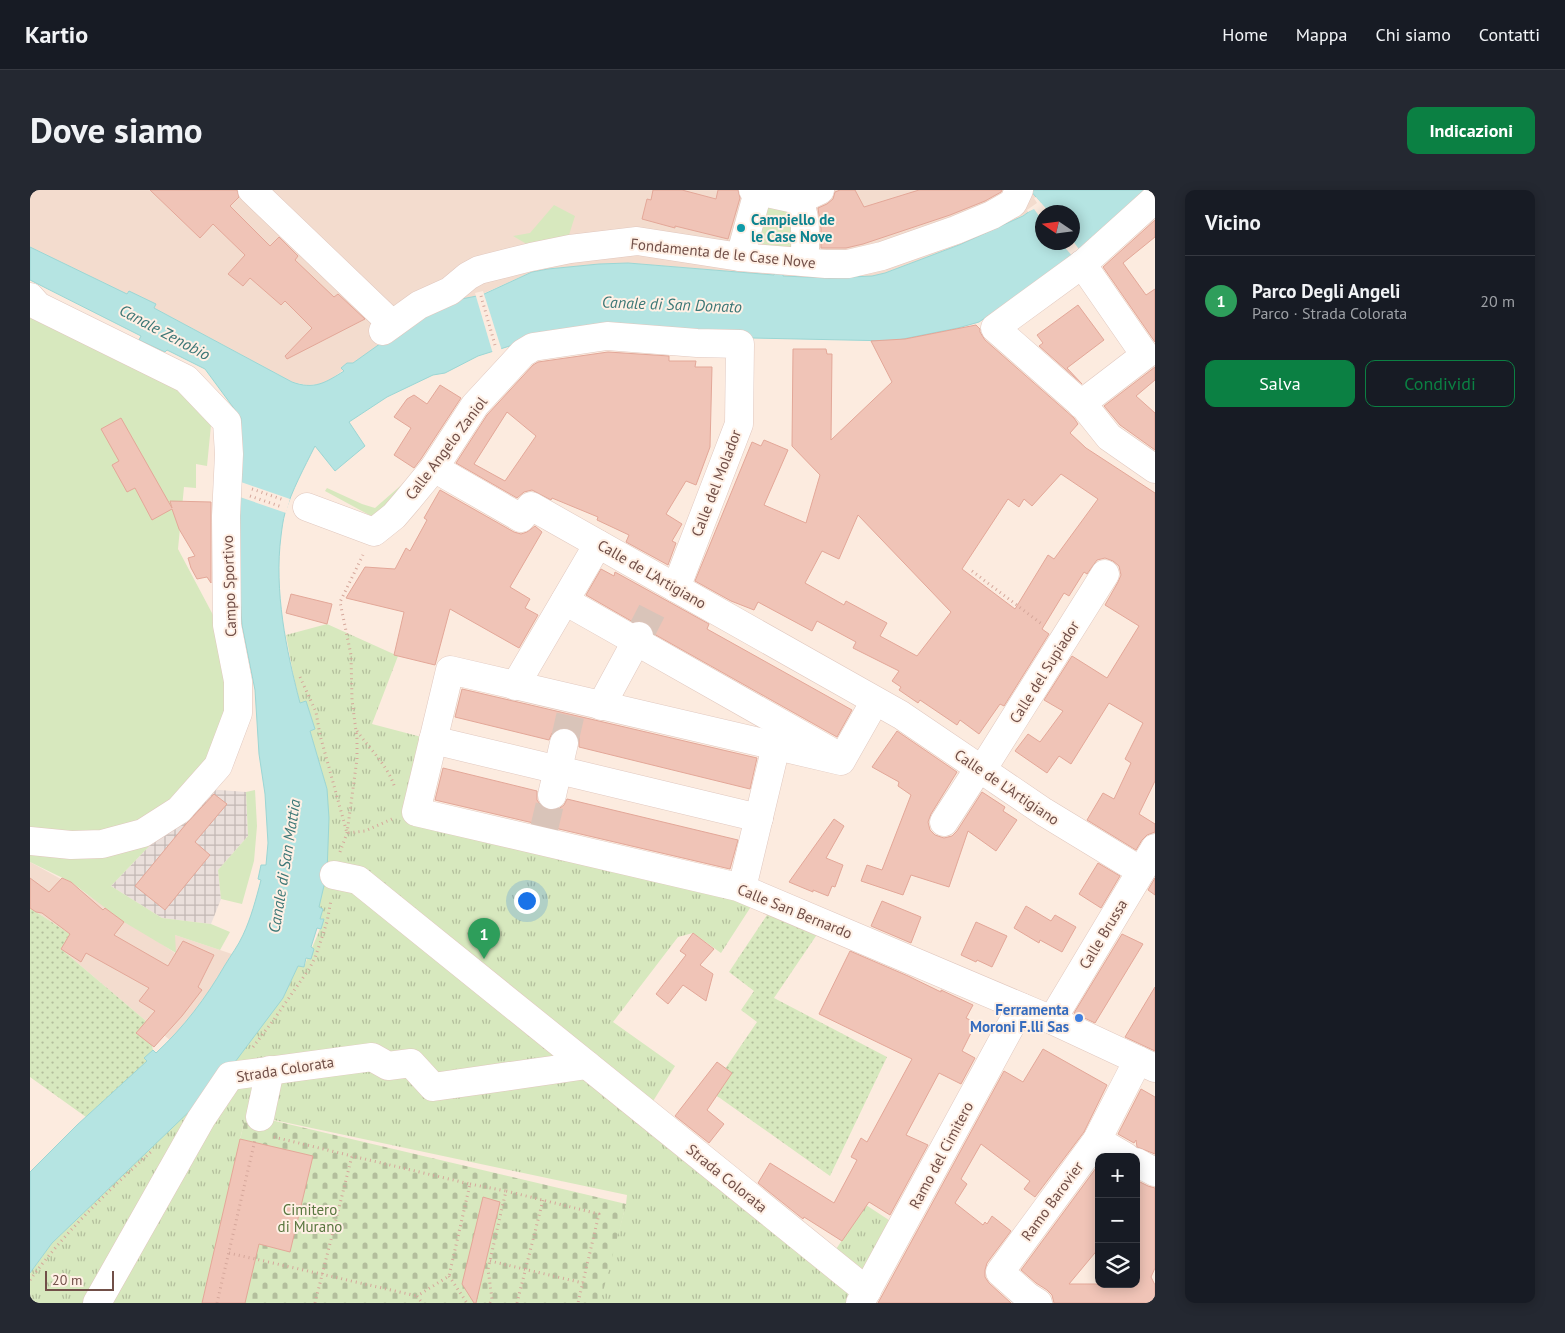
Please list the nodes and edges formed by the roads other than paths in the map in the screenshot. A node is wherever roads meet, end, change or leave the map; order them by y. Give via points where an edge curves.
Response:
1 (252, 190) edge
2 (757, 191) edge
3 (809, 195) edge
4 (1020, 196) edge
5 (1155, 199) edge
6 (740, 256) junction
7 (804, 262) junction
8 (1082, 264) junction
9 (30, 284) edge
10 (30, 297) edge
11 (740, 344) joint
12 (1150, 358) edge
13 (1082, 404) junction
14 (229, 454) junction
15 (434, 468) junction
16 (1155, 469) edge
17 (294, 506) road end
18 (598, 544) junction
19 (1105, 574) dead end
20 (667, 591) junction
21 (565, 601) junction
22 (637, 639) junction
23 (515, 686) junction
24 (875, 701) junction
25 (601, 706) junction
26 (433, 740) junction
27 (564, 743) tunnel mouth
28 (776, 746) junction
29 (842, 758) junction
30 (981, 769) junction
31 (555, 782) junction
32 (759, 818) junction
33 (944, 822) dead end
34 (30, 841) edge
35 (1155, 848) edge
36 (1141, 871) junction
37 (334, 874) road end
38 (742, 888) junction
39 (1021, 1007) junction
40 (1052, 1020) junction
41 (1147, 1064) edge
42 (587, 1065) junction
43 (270, 1070) junction
44 (258, 1125) road end
45 (1097, 1140) junction
46 (1119, 1153) edge
47 (1140, 1164) edge
48 (1155, 1172) edge
49 (864, 1297) edge
50 (1029, 1301) edge
51 (97, 1303) edge

1 - 6 street, Fondamenta de le Case Nove via 388,327 450,291 468,276 476,281 479,270 570,249 637,241
2 - 3 street
2 - 6 street
3 - 7 street via 803,210
4 - 7 street, Fondamenta de le Case Nove via 992,215 882,256 848,264
5 - 8 street
6 - 7 street, Fondamenta de le Case Nove
8 - 12 street
8 - 13 street via 995,328
9 - 14 street via 134,337 164,356 201,371 236,419 236,455
10 - 14 street, Campo Sportivo via 38,306 186,379 227,422
11 - 15 street, Calle Angelo Zaniol via 607,336 533,347 509,364 476,405
11 - 20 street, Calle del Molador via 739,424
12 - 13 street
13 - 16 street via 1109,437
14 - 34 street, Campo Sportivo via 236,489 227,625 238,681 238,713 218,766 179,810 143,833 102,844
15 - 17 street, Calle Angelo Zaniol via 394,516 374,532
15 - 18 street, Calle de L'Artigiano via 521,518 531,506
18 - 20 street, Calle de L'Artigiano
18 - 21 street
19 - 30 street, Calle del Supiador
20 - 24 street, Calle de L'Artigiano
21 - 22 street
21 - 23 street
22 - 25 street
22 - 29 street
23 - 25 street
23 - 26 street via 450,670
24 - 29 street
24 - 30 street, Calle de L'Artigiano
25 - 28 street
26 - 31 street
26 - 38 street, Calle San Bernardo via 412,811 542,837
27 - 31 street
28 - 29 street via 840,761
28 - 32 street
30 - 33 street, Calle del Supiador
30 - 36 street, Calle de L'Artigiano
31 - 32 street
32 - 38 street
35 - 36 street, Calle Brussa
36 - 40 street, Calle Brussa
37 - 42 street, Strada Colorata via 358,880
38 - 39 street, Calle San Bernardo
39 - 40 street, Calle San Bernardo
39 - 49 street, Ramo del Cimitero
40 - 41 street, Calle San Bernardo
41 - 45 street, Ramo Barovier
42 - 43 street, Strada Colorata via 433,1088 411,1063 388,1066 372,1057
42 - 49 street, Strada Colorata
43 - 44 street
43 - 51 street, Strada Colorata via 230,1076 201,1119
45 - 46 street
45 - 50 street, Ramo Barovier via 1000,1272
47 - 48 street

